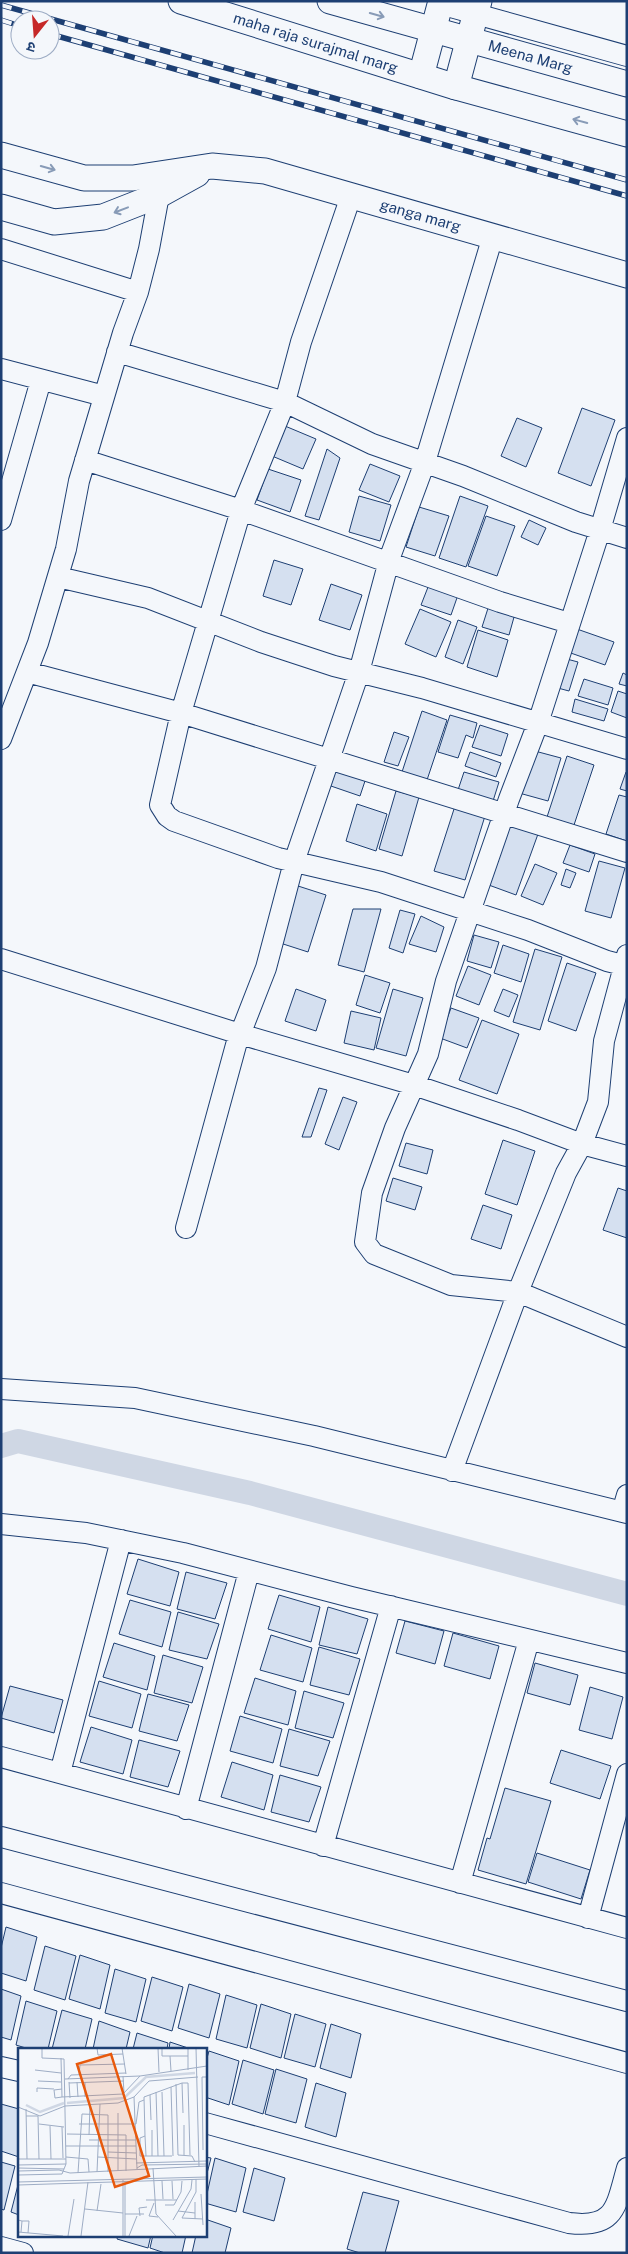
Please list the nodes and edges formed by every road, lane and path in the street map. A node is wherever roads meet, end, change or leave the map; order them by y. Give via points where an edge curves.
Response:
1 (181, 1) edge
2 (330, 1) edge
3 (440, 3) edge
4 (477, 8) edge
5 (433, 30) junction
6 (468, 40) junction
7 (627, 56) edge
8 (421, 76) junction
9 (627, 84) edge
10 (456, 88) junction
11 (627, 134) edge
12 (1, 155) edge
13 (158, 185) junction
14 (351, 196) junction
15 (1, 207) edge
16 (493, 236) junction
17 (1, 249) edge
18 (627, 275) edge
19 (138, 292) junction
20 (118, 352) junction
21 (1, 369) edge
22 (41, 380) junction
23 (104, 396) junction
24 (285, 402) junction
25 (627, 438) edge
26 (86, 460) junction
27 (425, 462) junction
28 (241, 510) junction
29 (1, 520) edge
30 (600, 530) junction
31 (627, 538) edge
32 (388, 561) junction
33 (58, 577) junction
34 (207, 621) junction
35 (569, 623) junction
36 (27, 672) junction
37 (359, 672) junction
38 (181, 713) junction
39 (538, 723) junction
40 (1, 739) edge
41 (627, 749) edge
42 (330, 760) junction
43 (503, 814) junction
44 (627, 852) edge
45 (294, 862) junction
46 (469, 911) junction
47 (1, 959) edge
48 (625, 962) edge
49 (240, 1034) junction
50 (414, 1085) junction
51 (582, 1144) junction
52 (627, 1156) edge
53 (186, 1228) dead end
54 (518, 1292) junction
55 (627, 1337) edge
56 (1, 1388) edge
57 (452, 1471) junction
58 (625, 1506) edge
59 (1, 1524) edge
60 (121, 1540) junction
61 (249, 1570) junction
62 (391, 1606) junction
63 (529, 1640) junction
64 (627, 1663) edge
65 (1, 1756) edge
66 (60, 1773) junction
67 (627, 1774) edge
68 (186, 1809) junction
69 (1, 1837) edge
70 (323, 1846) junction
71 (460, 1883) junction
72 (1, 1893) edge
73 (588, 1918) junction
74 (627, 1928) edge
75 (627, 2001) edge
76 (627, 2063) edge
77 (1, 2067) edge
78 (18, 2071) edge
79 (206, 2123) edge
80 (627, 2168) edge
81 (1, 2247) edge
82 (23, 2253) edge

1 - 8 street, maha raja surajmal marg
2 -> 5 street
3 - 4 street
3 - 5 street
4 - 6 street
4 - 7 street
5 - 6 street, Meena Marg
5 - 8 street
6 - 9 street, Meena Marg
6 - 10 street
8 - 10 street, maha raja surajmal marg
11 -> 10 street, maha raja surajmal marg
12 -> 13 street, ganga marg via 84,178 133,178
13 - 14 street, ganga marg via 212,166 265,171
13 -> 15 street, ganga marg via 103,217 54,222
13 - 19 street via 149,249
14 - 16 street, ganga marg
14 - 24 street
16 - 18 street, ganga marg
16 - 27 street
17 - 19 street
19 - 20 street
20 - 23 street
20 - 24 street
21 - 22 street
22 - 23 street
22 - 29 street
23 - 26 street
24 - 27 street via 372,444
24 - 28 street
25 - 30 street
26 - 28 street
26 - 33 street
27 - 30 street
27 - 32 street
28 - 32 street
28 - 34 street
30 - 31 street
30 - 35 street
32 - 35 street
32 - 37 street
33 - 34 street via 148,598
33 - 36 street
34 - 37 street via 261,642
34 - 38 street
35 - 39 street
36 - 38 street
36 - 40 street
37 - 39 street
37 - 42 street
38 - 42 street
38 - 45 street via 160,805 166,816 174,822
39 - 41 street
39 - 43 street
42 - 43 street
42 - 45 street
43 - 44 street
43 - 46 street
45 - 46 street via 381,882
45 - 49 street via 266,968
46 - 48 street via 607,961
46 - 50 street via 446,981 428,1054
47 - 49 street
48 - 51 street via 604,1041 598,1102
49 - 50 street
49 - 53 street
50 - 51 street
50 - 54 street via 372,1193 365,1242 374,1254 451,1285
51 - 52 street
51 - 54 street via 566,1173
54 - 55 street
54 - 57 street
56 - 57 street via 135,1398 314,1436
57 - 58 street
59 - 60 street
60 - 61 street
60 - 66 street
61 - 62 street
61 - 68 street
62 - 63 street
62 - 70 street
63 - 64 street
63 - 71 street
65 - 66 street
66 - 68 street
67 - 73 street
68 - 70 street
69 - 75 street
70 - 71 street
71 - 73 street
72 - 76 street
73 - 74 street
77 - 78 street
79 - 80 street via 583,2225 605,2220 612,2214
81 - 82 street

